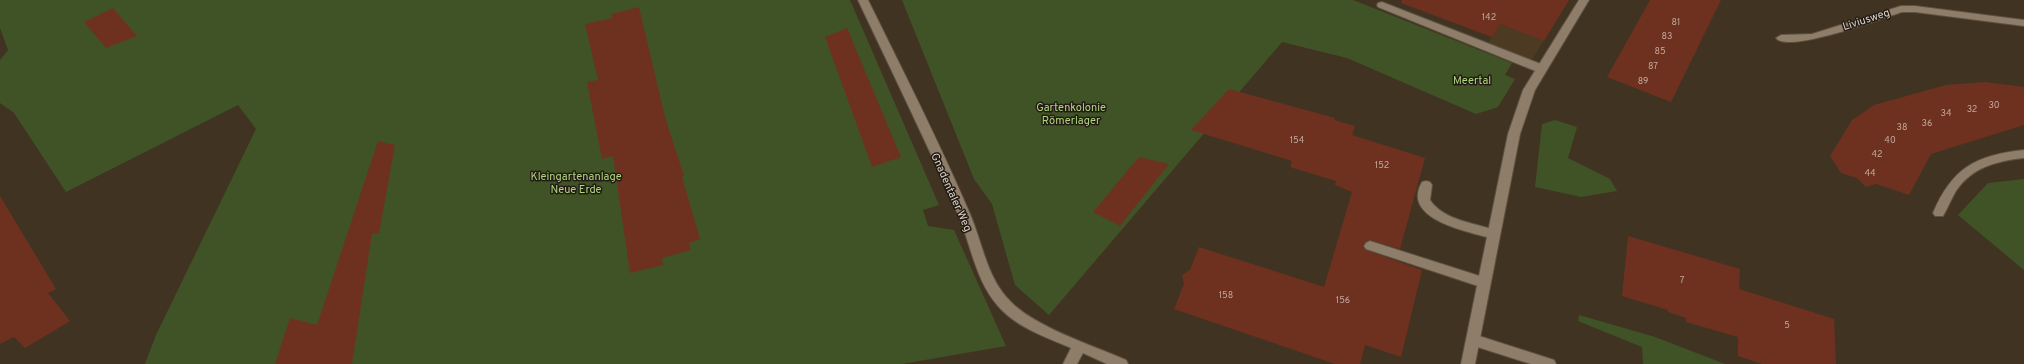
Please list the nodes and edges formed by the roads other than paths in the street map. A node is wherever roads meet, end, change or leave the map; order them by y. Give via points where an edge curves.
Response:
1 (863, 0) edge
2 (1584, 0) edge
3 (1382, 5) dead end
4 (2024, 23) edge
5 (1781, 38) dead end
6 (1542, 69) junction
7 (2024, 154) edge
8 (1426, 185) dead end
9 (1939, 213) dead end
10 (1494, 234) junction
11 (1370, 246) dead end
12 (1484, 283) junction
13 (1473, 340) junction
14 (1079, 347) junction
15 (1114, 363) edge
16 (1070, 364) edge
17 (1468, 364) edge
18 (1549, 364) edge

1 - 14 street, Gnadentaler Weg via 964,214 996,295 1018,317
2 - 6 street
3 - 6 street
4 - 5 street, Liviusweg via 1901,9 1813,37
6 - 10 street via 1529,90 1514,134
7 - 9 street via 1990,160 1967,171 1951,186
8 - 10 street via 1424,201 1438,214 1455,223
10 - 12 street
11 - 12 street
12 - 13 street
13 - 17 street
13 - 18 street
14 - 15 street, Gnadentaler Weg
14 - 16 street

